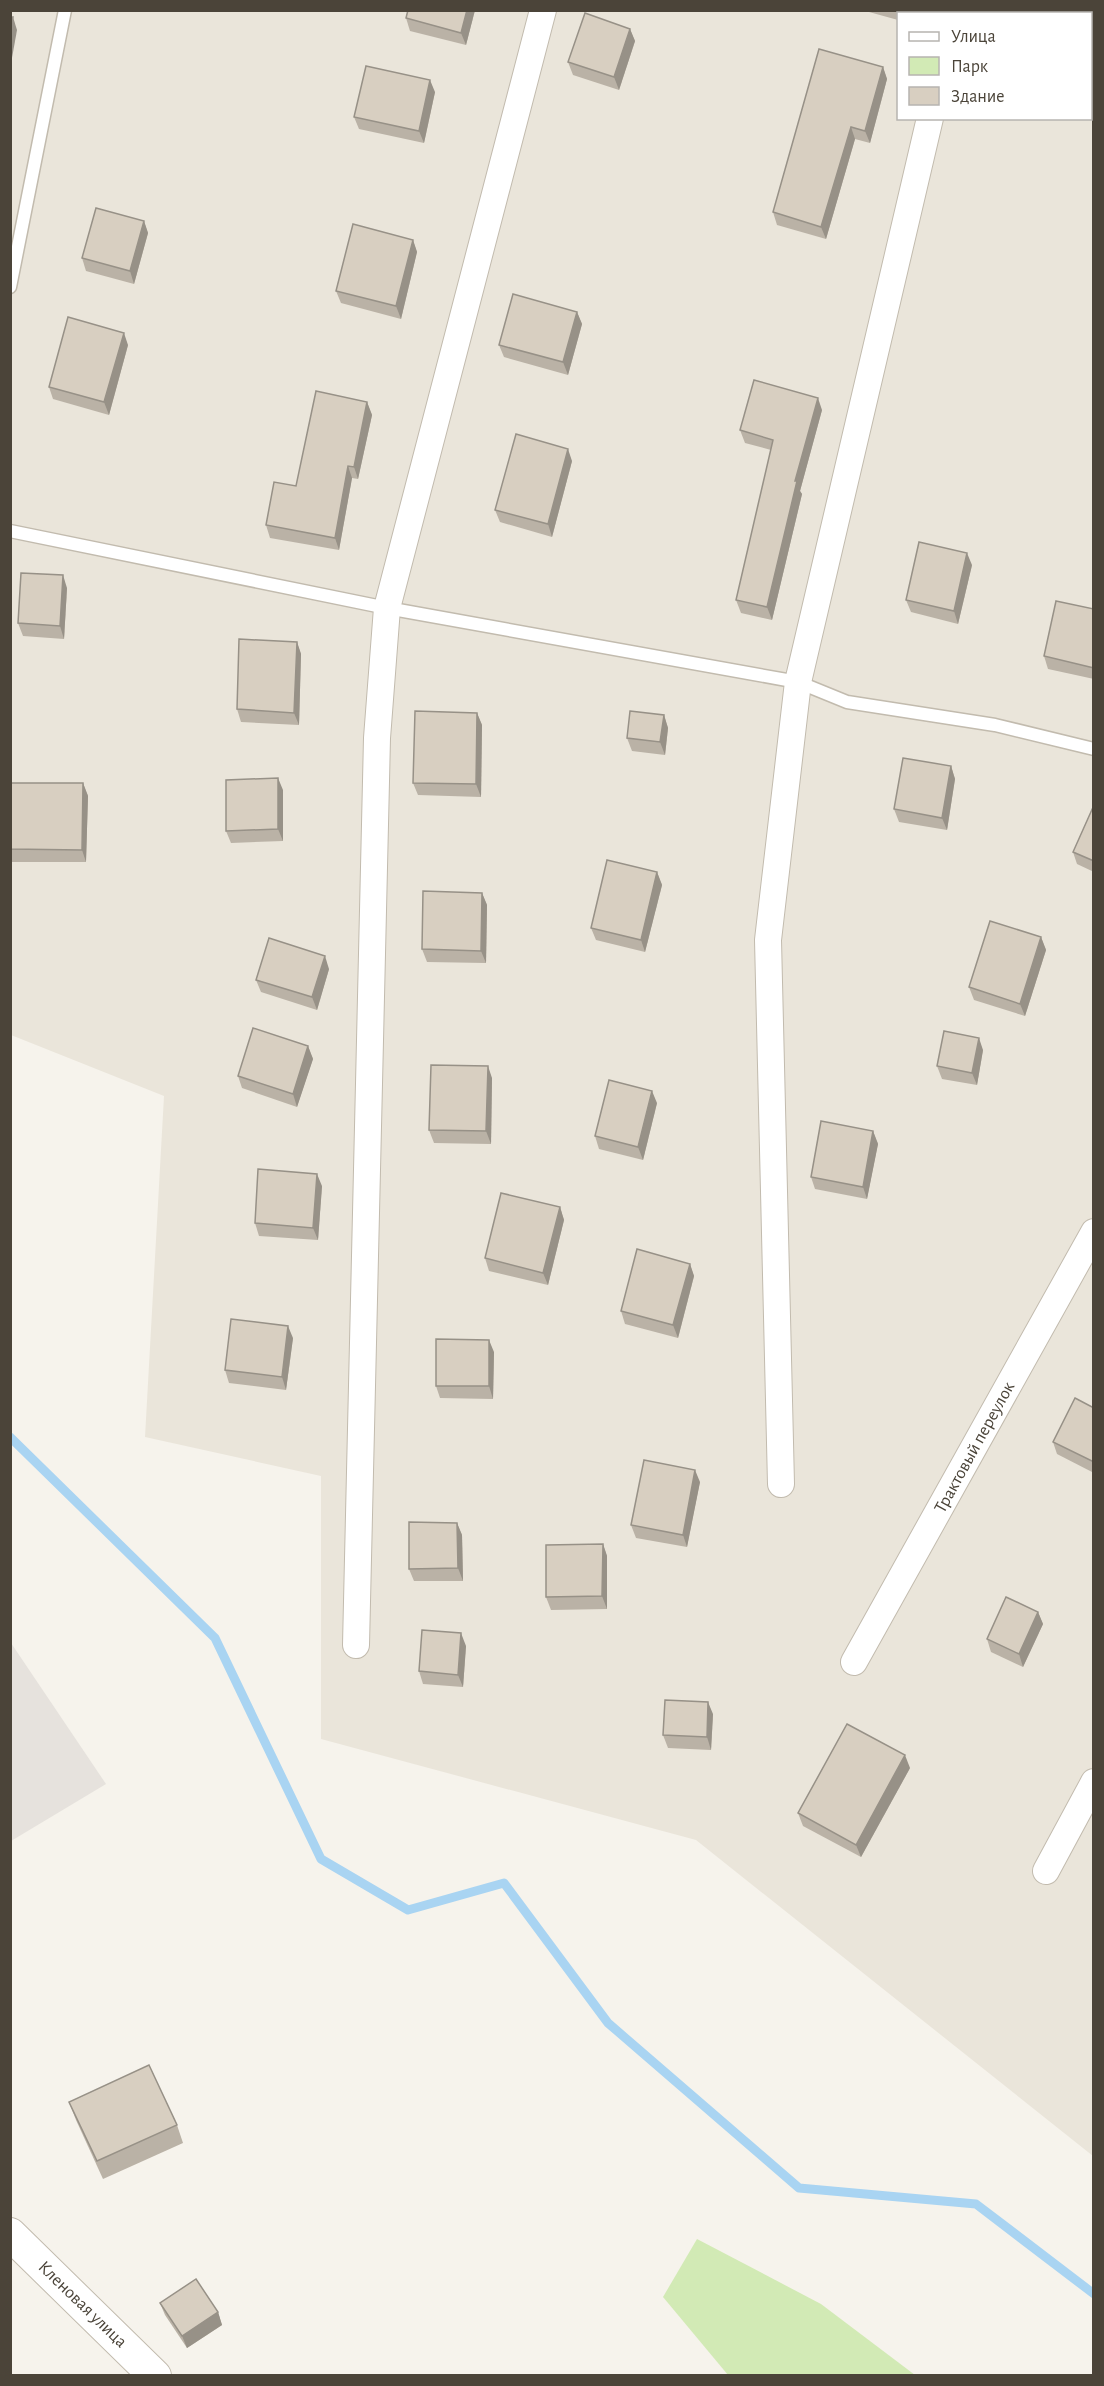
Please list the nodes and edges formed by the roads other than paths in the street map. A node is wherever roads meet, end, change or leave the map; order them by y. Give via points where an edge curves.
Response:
1 (66, 10) edge
2 (543, 10) edge
3 (930, 120) edge
4 (10, 287) edge
5 (10, 531) edge
6 (387, 608) junction
7 (798, 682) junction
8 (1094, 749) edge
9 (1094, 1232) edge
10 (781, 1484) dead end
11 (356, 1645) dead end
12 (854, 1662) dead end
13 (1094, 1782) edge
14 (1046, 1871) dead end
15 (10, 2234) edge
16 (154, 2376) edge

1 - 4 lane
2 - 6 street
3 - 7 street
5 - 6 lane
6 - 7 lane
6 - 11 street via 377,738
7 - 8 lane via 847,702 995,724
7 - 10 street via 768,940
9 - 12 street, Трактовый переулок
13 - 14 street
15 - 16 street, Кленовая улица

